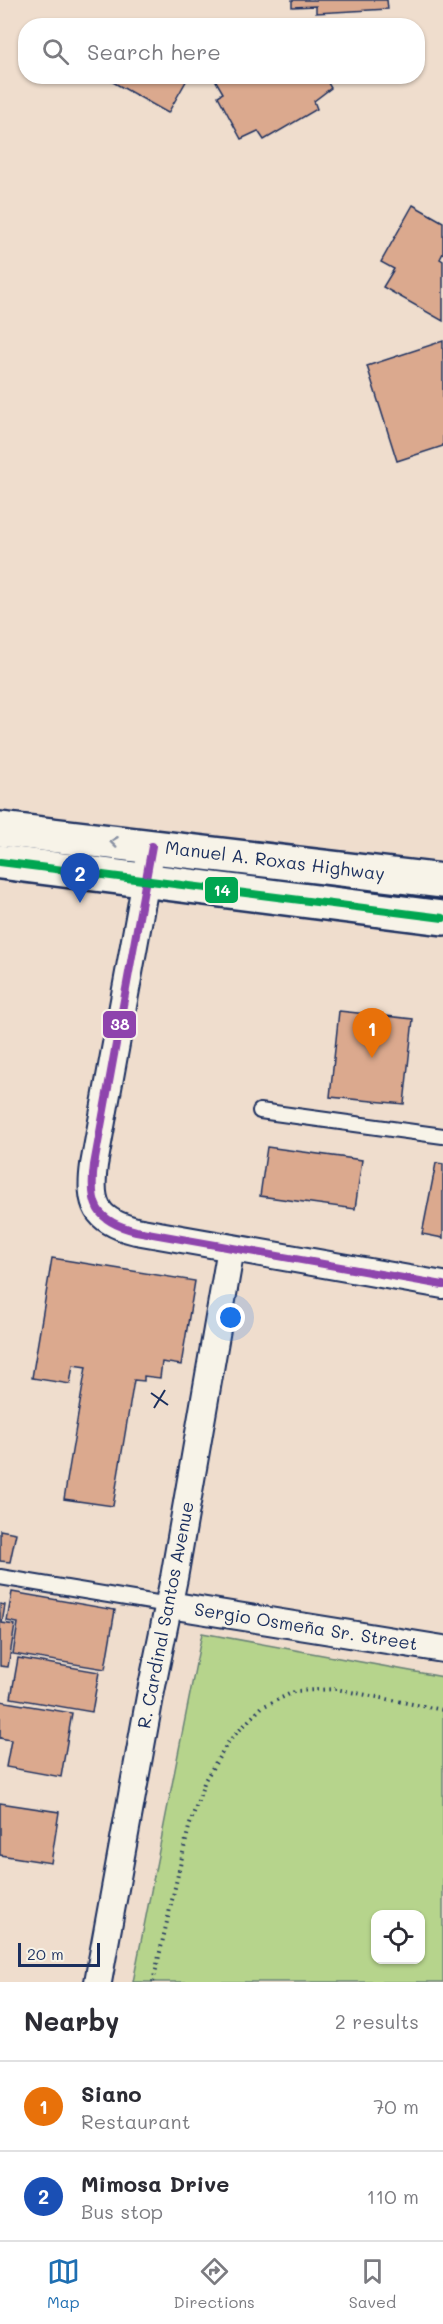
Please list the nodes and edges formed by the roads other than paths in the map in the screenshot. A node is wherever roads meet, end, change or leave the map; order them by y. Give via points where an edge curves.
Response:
1 (0, 829) edge
2 (152, 846) junction
3 (0, 862) edge
4 (146, 880) junction
5 (443, 881) edge
6 (443, 918) edge
7 (260, 1111) dead end
8 (443, 1136) edge
9 (231, 1248) junction
10 (443, 1285) edge
11 (0, 1577) edge
12 (169, 1605) junction
13 (443, 1648) edge
14 (98, 1982) edge

2 -> 1 main road, Manuel A. Roxas Highway
2 - 4 street
2 - 5 main road, Manuel A. Roxas Highway
3 - 4 main road, Manuel A. Roxas Highway
4 - 6 main road, Manuel A. Roxas Highway
4 - 9 street via 91,1190 98,1210 115,1226
7 - 8 lane
9 - 10 street
9 - 12 street, R. Cardinal Santos Avenue
11 - 12 lane
12 - 13 street, Sergio Osmeña Sr. Street
12 - 14 street, R. Cardinal Santos Avenue

